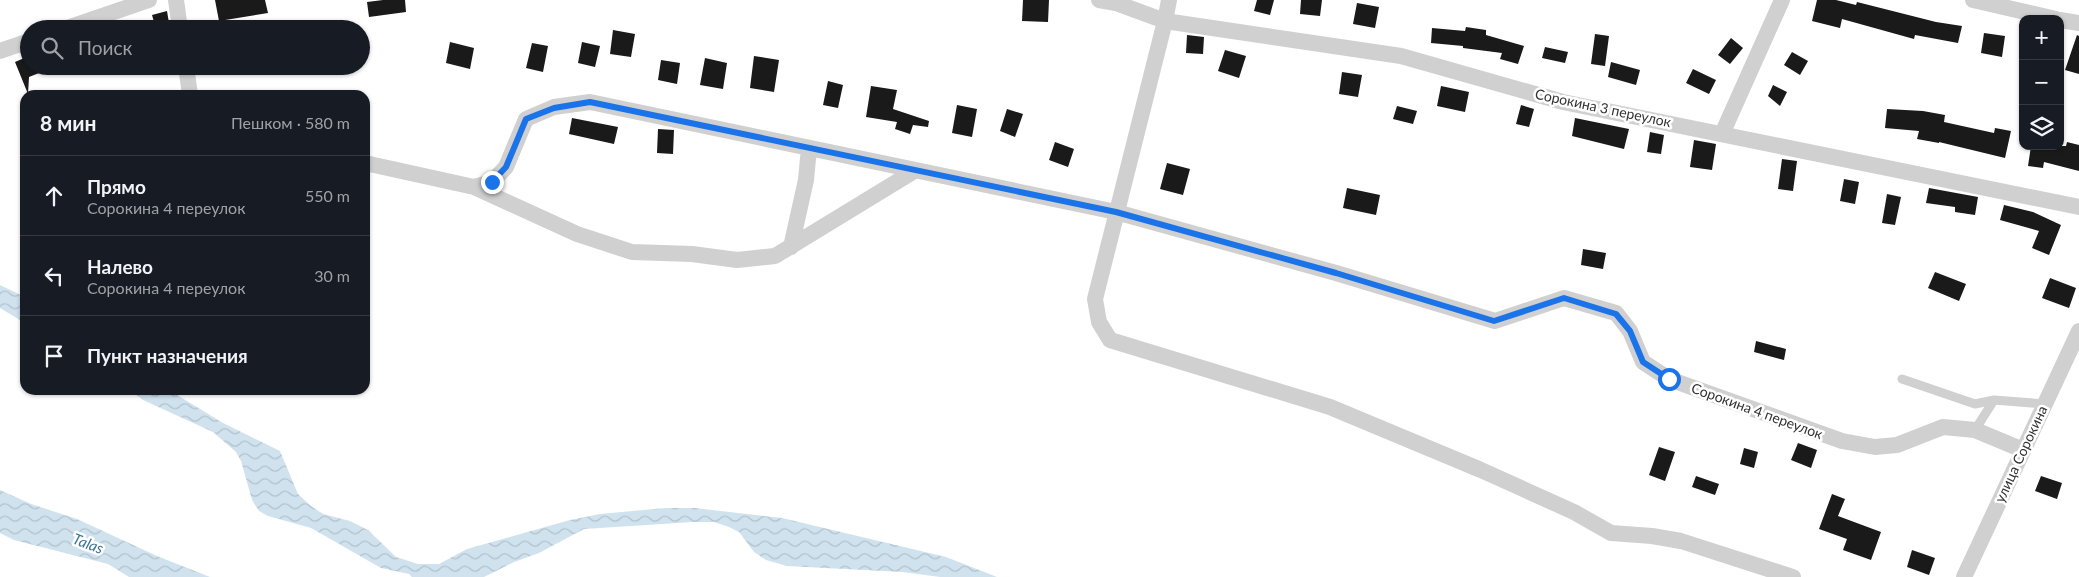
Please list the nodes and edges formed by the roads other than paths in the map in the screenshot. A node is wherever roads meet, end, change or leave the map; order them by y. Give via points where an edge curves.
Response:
1 (149, 0) edge
2 (176, 0) edge
3 (1099, 0) edge
4 (1169, 0) edge
5 (1782, 0) edge
6 (1973, 0) edge
7 (2039, 15) edge
8 (90, 20) edge
9 (179, 20) edge
10 (1165, 21) junction
11 (2064, 21) edge
12 (2079, 23) edge
13 (20, 44) edge
14 (0, 51) edge
15 (187, 75) edge
16 (189, 90) edge
17 (1722, 134) junction
18 (809, 148) junction
19 (370, 164) edge
20 (916, 170) junction
21 (474, 187) junction
22 (2079, 207) edge
23 (1116, 212) junction
24 (791, 247) junction
25 (2079, 331) edge
26 (1902, 379) dead end
27 (1994, 400) junction
28 (2045, 404) junction
29 (1975, 430) junction
30 (2023, 450) junction
31 (1793, 577) edge
32 (1964, 577) edge

1 - 8 street
2 - 9 street
3 - 10 street, Сорокина 3 переулок
4 - 10 street
5 - 17 street
6 - 7 street
10 - 17 street, Сорокина 3 переулок via 1401,56 1563,102
10 - 23 street
11 - 12 street
13 - 14 street
15 - 16 street
17 - 22 street, Сорокина 3 переулок
18 - 20 street, Сорокина 4 переулок
18 - 21 street, Сорокина 4 переулок via 590,102 554,108 526,119 506,167 492,182
18 - 24 street via 806,180
19 - 21 street
20 - 23 street, Сорокина 4 переулок
20 - 24 street
21 - 24 street via 577,234 632,252 692,254 737,260 775,256
23 - 29 street, Сорокина 4 переулок via 1494,321 1564,298 1616,314 1630,331 1643,362 1669,379 1842,441 1875,447 1897,445 1943,427
23 - 31 street via 1095,299 1099,322 1110,340 1330,407 1482,470 1574,512 1611,533 1681,541
25 - 28 street, улица Сорокина
26 - 27 lane via 1975,404
27 - 28 lane
27 - 29 lane
28 - 30 street, улица Сорокина
29 - 30 street, Сорокина 4 переулок
30 - 32 street, улица Сорокина

